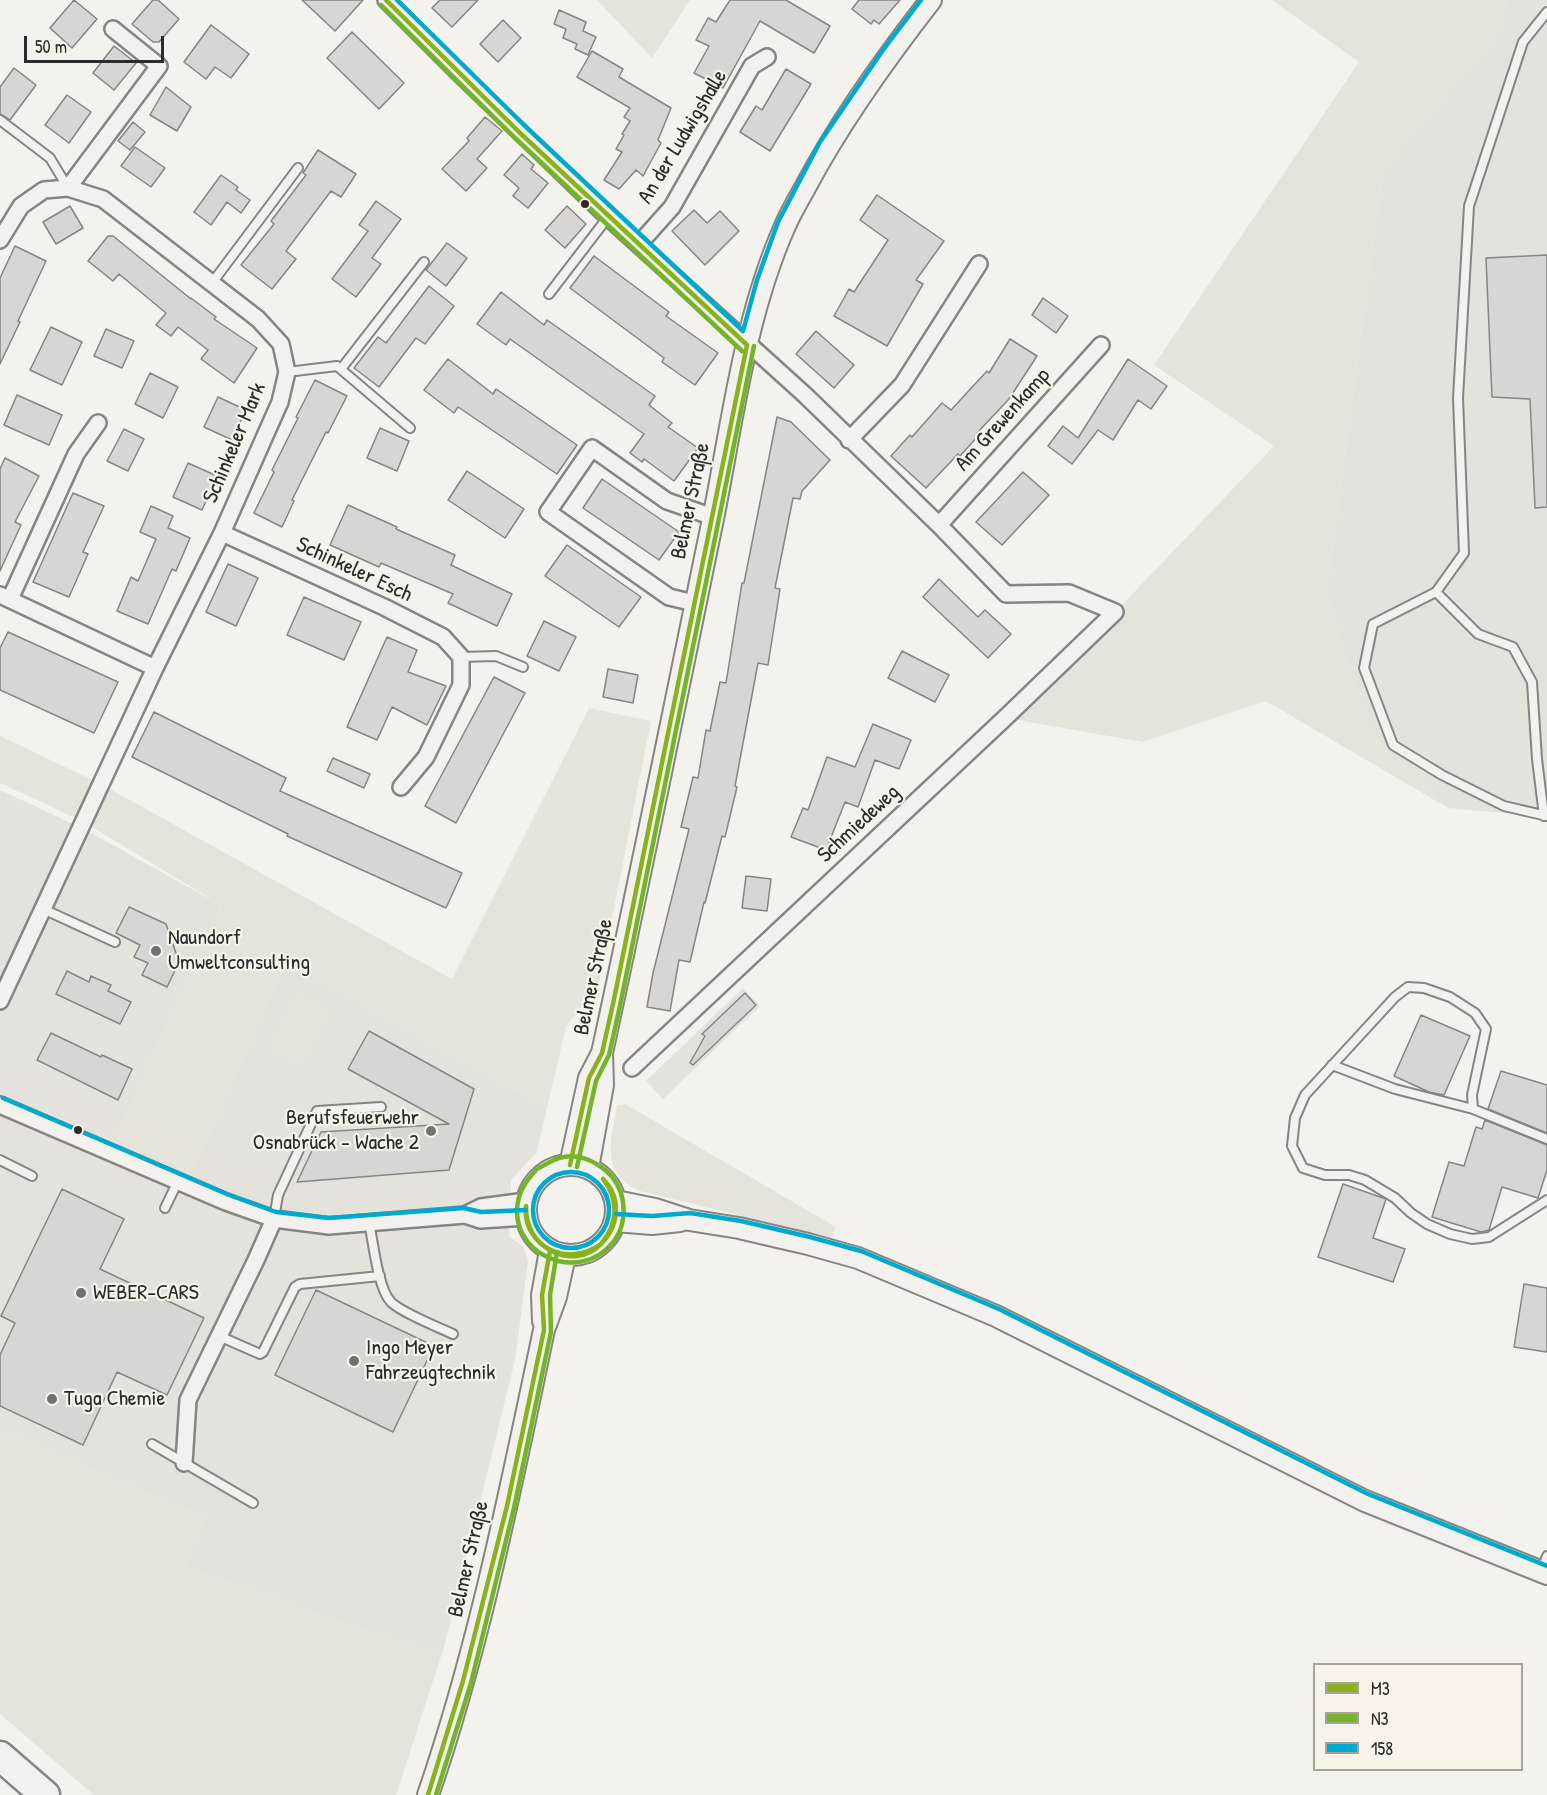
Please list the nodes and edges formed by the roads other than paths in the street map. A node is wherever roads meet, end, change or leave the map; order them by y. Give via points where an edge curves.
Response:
1 (386, 0) edge
2 (931, 0) edge
3 (1547, 12) edge
4 (113, 29) dead end
5 (768, 57) dead end
6 (0, 120) edge
7 (298, 168) dead end
8 (68, 188) junction
9 (609, 217) junction
10 (0, 240) edge
11 (639, 244) junction
12 (424, 262) dead end
13 (979, 264) dead end
14 (212, 282) junction
15 (549, 294) dead end
16 (747, 345) junction
17 (1101, 345) dead end
18 (341, 369) junction
19 (287, 372) junction
20 (98, 423) dead end
21 (410, 428) dead end
22 (849, 440) junction
23 (713, 517) junction
24 (939, 525) junction
25 (222, 533) junction
26 (1436, 592) junction
27 (5, 597) edge
28 (694, 603) junction
29 (461, 657) junction
30 (523, 667) dead end
31 (155, 668) junction
32 (401, 786) dead end
33 (1545, 816) edge
34 (43, 909) junction
35 (115, 942) dead end
36 (0, 1001) edge
37 (1332, 1065) junction
38 (632, 1068) dead end
39 (0, 1105) edge
40 (381, 1107) dead end
41 (1473, 1109) junction
42 (1547, 1139) edge
43 (0, 1160) edge
44 (579, 1166) junction
45 (32, 1176) dead end
46 (178, 1181) junction
47 (1547, 1200) edge
48 (616, 1201) junction
49 (165, 1208) dead end
50 (526, 1209) junction
51 (274, 1219) junction
52 (689, 1220) junction
53 (615, 1221) junction
54 (369, 1222) junction
55 (558, 1253) junction
56 (380, 1276) junction
57 (453, 1334) dead end
58 (219, 1336) junction
59 (152, 1444) dead end
60 (184, 1463) junction
61 (253, 1503) dead end
62 (1545, 1567) edge
63 (0, 1756) edge
64 (45, 1795) edge
65 (428, 1795) edge

1 - 9 street
2 - 16 street, Belmer Straße via 827,145 785,225
3 - 26 lane via 1523,42 1469,206 1458,398 1464,553
4 - 8 street via 159,66
5 - 11 street, An der Ludwigshalle via 752,66 672,207
6 - 8 lane via 50,158
7 - 14 lane
8 - 10 street, Schinkeler Mark via 44,190 21,206
8 - 14 street, Schinkeler Mark via 103,199
9 - 11 street
9 - 15 lane
11 - 16 street
12 - 18 lane
13 - 22 street via 902,385
14 - 19 street, Schinkeler Mark via 258,319 281,344
16 - 22 street
16 - 23 street, Belmer Straße
17 - 24 street, Am Grewenkamp
18 - 19 lane via 337,366
18 - 21 lane
19 - 25 street, Schinkeler Mark via 280,402
20 - 27 street via 76,454
22 - 24 street
23 - 28 street, Belmer Straße
23 - 28 street via 667,501 592,448 549,512 669,597
24 - 38 street, Schmiedeweg via 1006,594 1069,593 1115,612
25 - 29 street, Schinkeler Esch via 443,637
25 - 31 street, Schinkeler Mark
26 - 33 lane via 1478,634 1513,647 1532,682
26 - 33 lane via 1373,624 1364,668 1393,745 1504,806
27 - 31 street
28 - 44 street, Belmer Straße via 602,1053 589,1078
29 - 30 lane via 496,656
29 - 32 street via 461,686 426,757
31 - 34 street, Schinkeler Mark
34 - 35 lane
34 - 36 street, Schinkeler Mark
37 - 41 lane via 1395,1089
37 - 41 lane via 1395,997 1408,987 1424,988 1450,997 1475,1013 1486,1029 1472,1095
37 - 47 lane via 1305,1095 1295,1118 1292,1146 1303,1168 1365,1180 1427,1224 1472,1239 1489,1237
39 - 46 street
40 - 51 lane via 317,1111 278,1195
41 - 42 lane
43 - 45 lane
44 - 48 street via 600,1174
44 - 50 street via 561,1165 542,1175 531,1188
46 - 49 lane
46 - 51 street
48 - 52 street
48 - 53 street
50 - 54 street via 481,1207 465,1215
50 - 55 street via 531,1232
51 - 54 street via 329,1226
51 - 58 street
52 - 53 street via 652,1224
52 - 62 street via 739,1228 858,1258 996,1316 1365,1501
53 - 55 street via 603,1242 592,1251 577,1256
54 - 56 lane
55 - 65 street, Belmer Straße via 542,1295 544,1330 494,1564 470,1659
56 - 57 lane via 391,1302
56 - 58 lane via 295,1287 260,1354
58 - 60 street via 188,1400
59 - 60 lane
60 - 61 lane
63 - 64 highway

